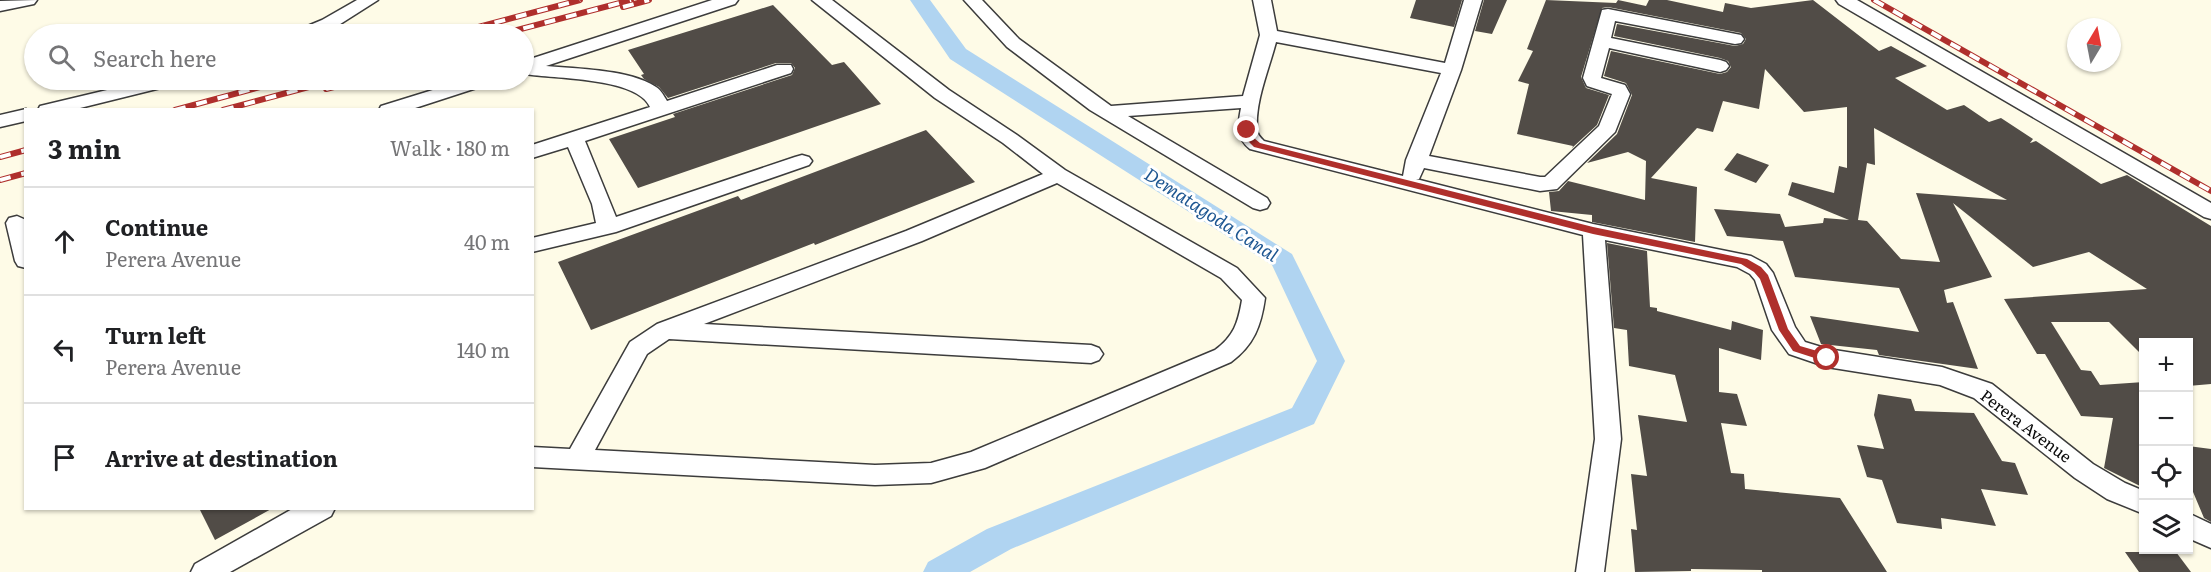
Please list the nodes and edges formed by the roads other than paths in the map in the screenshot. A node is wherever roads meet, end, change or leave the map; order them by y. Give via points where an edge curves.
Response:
1 (28, 0) edge
2 (369, 0) edge
3 (729, 0) edge
4 (821, 0) edge
5 (973, 0) edge
6 (1262, 0) edge
7 (1473, 0) edge
8 (1845, 0) edge
9 (0, 6) edge
10 (328, 24) edge
11 (1269, 35) junction
12 (1735, 39) dead end
13 (1602, 41) junction
14 (534, 65) edge
15 (1720, 66) dead end
16 (534, 69) edge
17 (784, 69) dead end
18 (1452, 70) junction
19 (129, 90) edge
20 (451, 90) edge
21 (1251, 101) junction
22 (55, 108) edge
23 (394, 108) edge
24 (661, 109) junction
25 (1110, 112) junction
26 (24, 115) edge
27 (0, 121) edge
28 (573, 138) junction
29 (534, 151) edge
30 (1416, 160) junction
31 (802, 161) dead end
32 (1058, 175) junction
33 (1409, 184) junction
34 (1260, 203) dead end
35 (2211, 212) edge
36 (14, 224) edge
37 (608, 227) junction
38 (1593, 231) junction
39 (534, 241) edge
40 (24, 255) edge
41 (665, 330) junction
42 (1091, 354) dead end
43 (534, 457) edge
44 (578, 458) junction
45 (2139, 501) edge
46 (317, 510) edge
47 (2193, 527) edge
48 (2211, 537) edge
49 (205, 572) edge
50 (1590, 572) edge

1 - 9 street
2 - 10 street
3 - 14 street
4 - 32 street via 942,94
5 - 25 street via 1013,43
6 - 11 street, Perera Avenue
7 - 18 street
8 - 35 street
11 - 18 street
11 - 21 street, Perera Avenue
12 - 13 street via 1608,14
13 - 15 street
13 - 30 street via 1592,78 1621,94 1608,128 1550,184
16 - 24 street via 612,79 648,90
17 - 24 street
18 - 30 street
19 - 22 street
20 - 23 street
21 - 25 street
21 - 33 street, Perera Avenue via 1247,130 1257,145
24 - 28 street
25 - 34 street
26 - 27 street
28 - 29 street
28 - 37 street
30 - 33 street
31 - 37 street
32 - 41 street via 914,236
32 - 44 street via 1229,273 1254,298 1250,325 1240,344 1223,356 976,461 931,473 875,475
33 - 38 street, Perera Avenue
36 - 40 street
37 - 39 street
38 - 45 street, Perera Avenue via 1743,261 1765,278 1784,330 1797,348 1827,358 1942,376 1983,391 2084,471
38 - 50 street via 1608,439
41 - 42 street
41 - 44 street via 638,348
43 - 44 street
46 - 49 street
47 - 48 street

